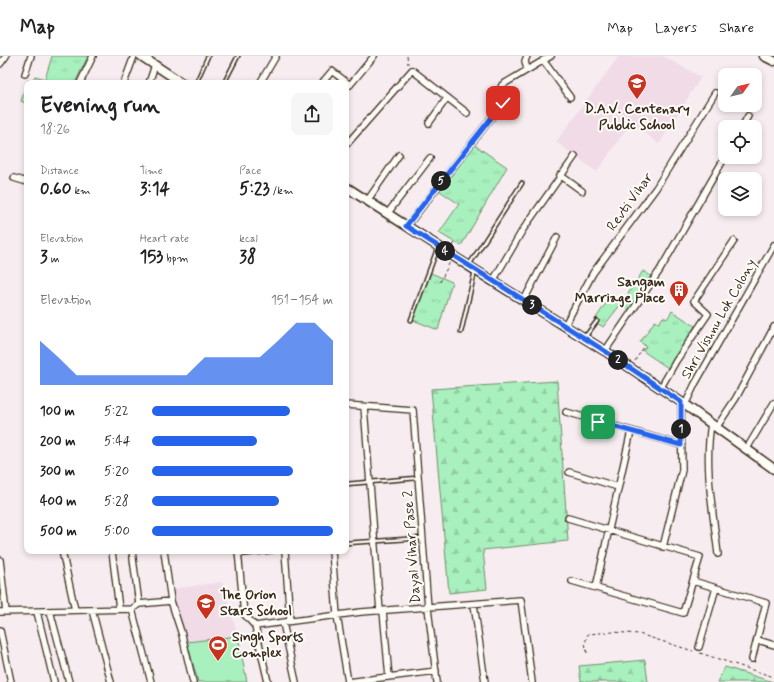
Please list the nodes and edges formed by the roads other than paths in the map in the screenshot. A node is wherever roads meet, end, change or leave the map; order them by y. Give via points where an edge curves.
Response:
1 (6, 56) edge
2 (31, 56) edge
3 (92, 56) edge
4 (134, 56) edge
5 (140, 56) edge
6 (208, 56) edge
7 (238, 56) edge
8 (276, 56) edge
9 (374, 56) edge
10 (527, 56) edge
11 (551, 56) edge
12 (764, 56) edge
13 (543, 60) junction
14 (774, 61) edge
15 (0, 64) edge
16 (155, 65) junction
17 (526, 66) junction
18 (26, 74) dead end
19 (81, 80) edge
20 (125, 80) edge
21 (150, 80) edge
22 (178, 80) edge
23 (197, 80) edge
24 (226, 80) edge
25 (262, 80) edge
26 (324, 80) edge
27 (344, 80) edge
28 (349, 83) edge
29 (715, 93) dead end
30 (570, 97) dead end
31 (447, 98) junction
32 (467, 113) dead end
33 (748, 116) dead end
34 (746, 120) edge
35 (429, 123) dead end
36 (349, 142) edge
37 (399, 155) dead end
38 (575, 156) dead end
39 (430, 158) dead end
40 (721, 164) edge
41 (560, 175) junction
42 (14, 178) dead end
43 (24, 181) edge
44 (522, 183) dead end
45 (349, 189) edge
46 (582, 191) dead end
47 (367, 201) junction
48 (387, 214) junction
49 (406, 226) junction
50 (557, 237) dead end
51 (734, 241) dead end
52 (774, 245) edge
53 (438, 247) junction
54 (472, 268) junction
55 (493, 282) junction
56 (524, 300) junction
57 (411, 320) dead end
58 (597, 321) dead end
59 (565, 326) junction
60 (774, 327) edge
61 (461, 332) dead end
62 (584, 338) junction
63 (605, 351) junction
64 (660, 389) junction
65 (774, 403) edge
66 (683, 404) junction
67 (349, 405) edge
68 (364, 407) junction
69 (566, 412) dead end
70 (714, 426) junction
71 (631, 432) junction
72 (681, 445) junction
73 (746, 450) junction
74 (774, 469) edge
75 (569, 472) dead end
76 (418, 478) junction
77 (370, 482) junction
78 (349, 484) edge
79 (618, 487) junction
80 (568, 518) dead end
81 (609, 530) junction
82 (424, 538) junction
83 (375, 542) junction
84 (349, 544) edge
85 (663, 547) junction
86 (63, 554) edge
87 (112, 554) edge
88 (132, 554) edge
89 (164, 554) edge
90 (238, 554) edge
91 (285, 554) edge
92 (332, 554) edge
93 (718, 554) dead end
94 (0, 560) edge
95 (572, 581) dead end
96 (693, 581) junction
97 (596, 587) junction
98 (716, 588) junction
99 (171, 601) junction
100 (139, 604) junction
101 (474, 604) junction
102 (428, 608) junction
103 (119, 609) junction
104 (132, 609) junction
105 (75, 610) junction
106 (92, 610) junction
107 (50, 611) junction
108 (382, 611) junction
109 (3, 612) edge
110 (37, 612) junction
111 (337, 615) junction
112 (290, 621) junction
113 (283, 623) junction
114 (255, 626) junction
115 (0, 630) edge
116 (758, 640) junction
117 (774, 645) edge
118 (699, 647) dead end
119 (752, 659) dead end
120 (436, 670) junction
121 (389, 677) junction
122 (11, 682) edge
123 (54, 682) edge
124 (69, 682) edge
125 (111, 682) edge
126 (151, 682) edge
127 (193, 682) edge
128 (268, 682) edge
129 (296, 682) edge
130 (437, 682) edge
131 (485, 682) edge
132 (532, 682) edge

1 - 15 street
2 - 18 street
3 - 19 street
4 - 20 street
5 - 16 main road
6 - 23 lane
7 - 24 lane
8 - 25 street
9 - 28 street
10 - 17 street
11 - 13 street
12 - 14 main road
13 - 17 street
13 - 30 street
16 - 21 street
16 - 22 main road
17 - 49 street via 502,85 500,90 503,103
26 - 27 street via 332,71
29 - 59 street, Revti Vihar via 656,188 593,273
31 - 32 street
31 - 35 street
31 - 36 street via 412,70
33 - 34 street
37 - 47 street
38 - 41 street
39 - 48 street
40 - 63 street via 660,270
41 - 46 street
41 - 55 street via 522,231
42 - 43 street
44 - 54 lane
45 - 47 main road
47 - 48 main road
48 - 49 main road
49 - 53 main road
50 - 56 street
51 - 64 street via 694,300 708,314
52 - 66 street, Shri Vishnu Lok Colony
53 - 54 main road
53 - 57 lane
54 - 55 main road
54 - 61 lane
55 - 56 main road
56 - 59 main road
58 - 62 lane
59 - 62 main road
60 - 70 street via 736,398
62 - 63 main road
63 - 64 main road
64 - 66 main road
65 - 73 street
66 - 70 main road
66 - 72 street
67 - 68 street
68 - 76 street, Dayal Vihar Pase 2 via 413,410
68 - 77 street
69 - 71 street
70 - 73 main road
70 - 93 street via 709,439
71 - 72 street
71 - 79 street
72 - 85 street via 682,470
73 - 74 main road
75 - 79 street
76 - 77 lane
76 - 82 street, Dayal Vihar Pase 2
77 - 78 lane
77 - 83 street
79 - 81 street
80 - 81 street
81 - 85 street
81 - 97 street
82 - 83 lane
82 - 102 street, Dayal Vihar Pase 2
83 - 84 lane
83 - 108 street
85 - 96 street via 700,557
86 - 105 street
87 - 103 street
88 - 100 street
89 - 99 street
90 - 114 street via 244,614
91 - 112 street
92 - 111 street
94 - 109 street
95 - 97 street
96 - 97 street via 683,613
96 - 98 street
98 - 116 street via 766,603
98 - 118 street
99 - 100 street
99 - 127 street
100 - 104 street
101 - 102 street
101 - 131 street
101 - 132 street via 521,600
102 - 108 street
102 - 120 street, Dayal Vihar Pase 2
103 - 104 street
103 - 106 street
104 - 126 street
105 - 106 street
105 - 107 street
106 - 125 street
107 - 110 street
107 - 124 street
108 - 111 street
108 - 121 street
109 - 110 street
110 - 123 street
111 - 112 street
111 - 121 street via 348,682
112 - 113 street
113 - 114 street
113 - 129 street
114 - 128 street
115 - 122 street
116 - 117 street
116 - 119 street
120 - 121 street
120 - 130 street, Dayal Vihar Pase 2

